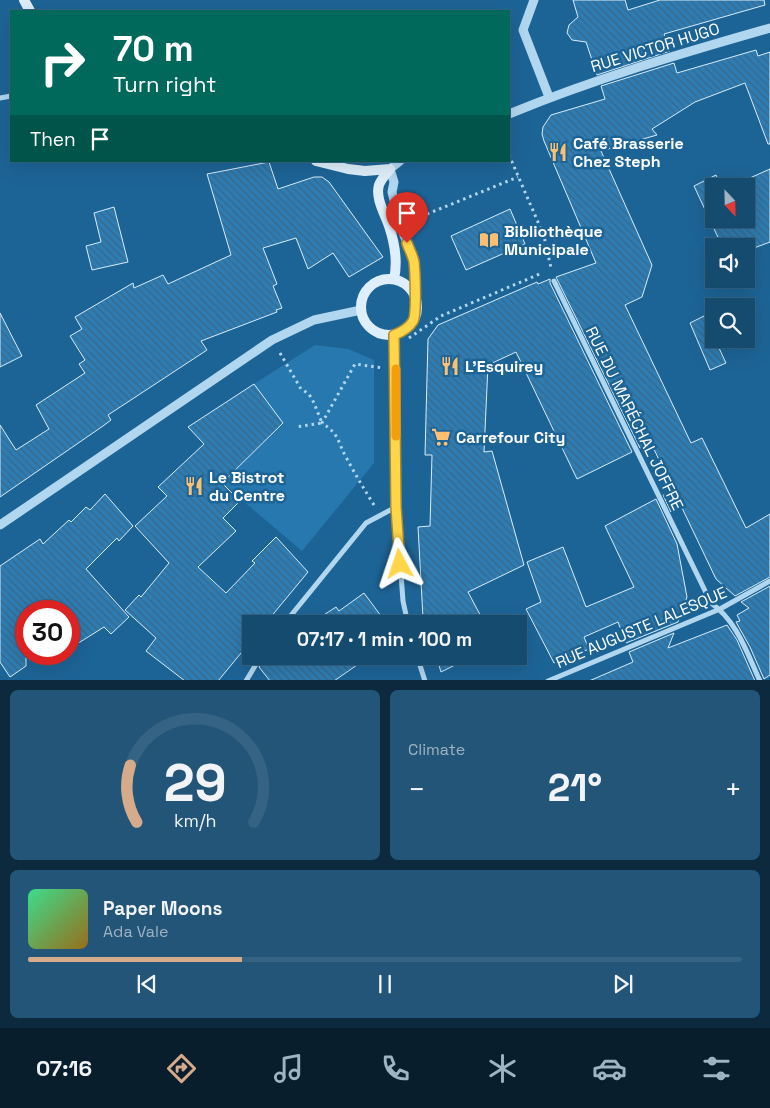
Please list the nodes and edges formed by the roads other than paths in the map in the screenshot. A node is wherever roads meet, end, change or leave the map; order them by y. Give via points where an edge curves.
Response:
1 (534, 0) edge
2 (770, 28) edge
3 (549, 98) junction
4 (510, 114) edge
5 (320, 162) edge
6 (399, 162) edge
7 (390, 169) junction
8 (394, 279) junction
9 (554, 281) road end
10 (414, 296) junction
11 (360, 310) junction
12 (394, 335) junction
13 (396, 507) junction
14 (0, 525) edge
15 (770, 581) edge
16 (720, 609) junction
17 (291, 615) edge
18 (406, 615) edge
19 (255, 665) edge
20 (420, 665) edge
21 (246, 680) edge
22 (426, 680) edge
23 (548, 680) edge
24 (760, 680) edge

1 - 3 street via 523,30
2 - 3 street, RUE VICTOR HUGO
3 - 4 street, RUE VICTOR HUGO
5 - 7 main road via 364,171
6 - 7 street
7 - 8 main road via 379,185 378,198 397,258
7 - 10 street via 400,225 414,261
8 - 10 main road via 403,282
8 - 11 main road via 369,286
9 - 16 street, RUE DU MARÉCHAL JOFFRE via 711,603
10 - 12 main road via 417,303 414,320
11 - 12 main road via 368,327 385,335
11 - 14 street via 314,320 272,340
12 - 13 street
13 - 17 street via 366,523
13 - 18 street
15 - 16 street, RUE AUGUSTE LALESQUE
16 - 23 street, RUE AUGUSTE LALESQUE
16 - 24 street, RUE DU MARÉCHAL JOFFRE via 732,624
19 - 21 street
20 - 22 street

